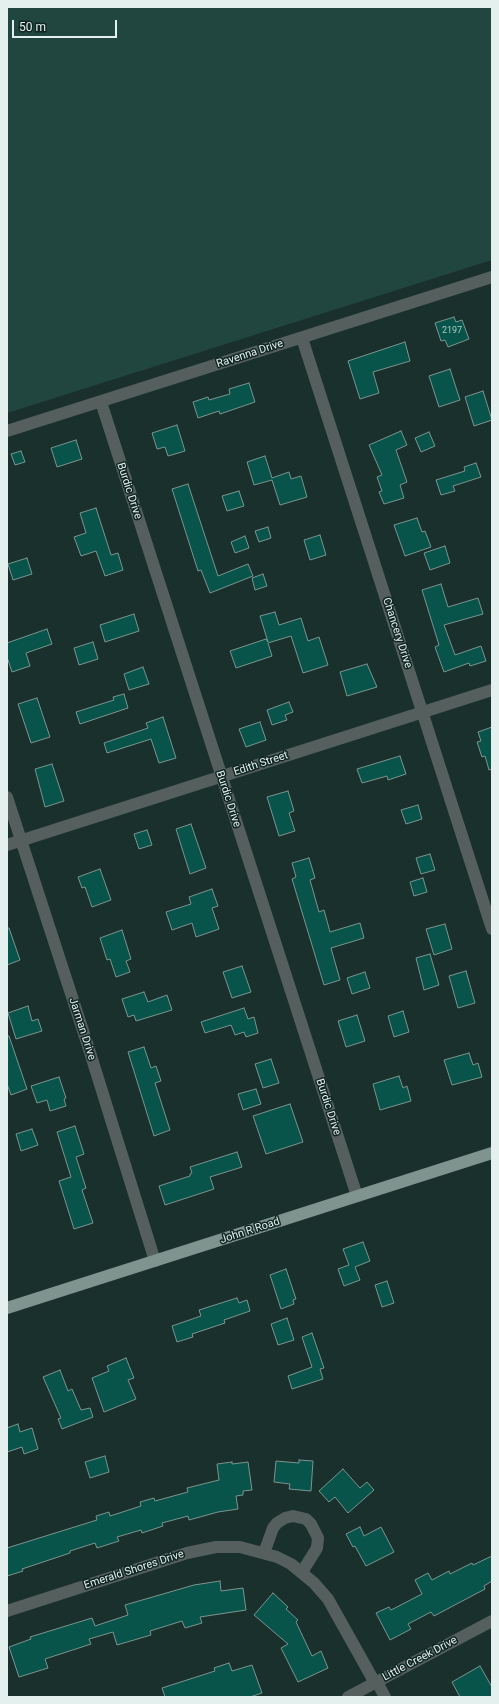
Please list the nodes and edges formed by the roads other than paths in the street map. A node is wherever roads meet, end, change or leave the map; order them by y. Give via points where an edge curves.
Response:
1 (492, 277) edge
2 (302, 338) junction
3 (101, 402) junction
4 (7, 431) edge
5 (492, 690) edge
6 (422, 712) junction
7 (221, 777) junction
8 (7, 797) edge
9 (21, 841) junction
10 (7, 845) edge
11 (492, 928) edge
12 (492, 1153) edge
13 (357, 1196) junction
14 (155, 1261) junction
15 (7, 1308) edge
16 (264, 1553) junction
17 (302, 1572) junction
18 (7, 1611) edge
19 (492, 1621) edge
20 (376, 1683) junction
21 (348, 1697) edge
22 (385, 1697) edge

1 - 2 street, Ravenna Drive
2 - 3 street, Ravenna Drive
2 - 6 street, Chancery Drive
3 - 4 street, Ravenna Drive
3 - 7 street, Burdic Drive
5 - 6 street, Edith Street
6 - 7 street, Edith Street
6 - 11 street, Chancery Drive
7 - 9 street, Edith Street
7 - 13 street, Burdic Drive
8 - 9 street, Jarman Drive
9 - 10 street, Edith Street
9 - 14 street, Jarman Drive
12 - 13 main road, John R Road
13 - 14 main road, John R Road
14 - 15 main road, John R Road
16 - 17 street, Emerald Shores Drive via 292,1564
16 - 17 street via 277,1523 293,1516 306,1519 318,1538 317,1548
16 - 18 street, Emerald Shores Drive via 240,1547 202,1549
17 - 20 street, Emerald Shores Drive via 328,1599
19 - 20 street, Little Creek Drive
20 - 21 street, Little Creek Drive
20 - 22 street, Emerald Shores Drive

